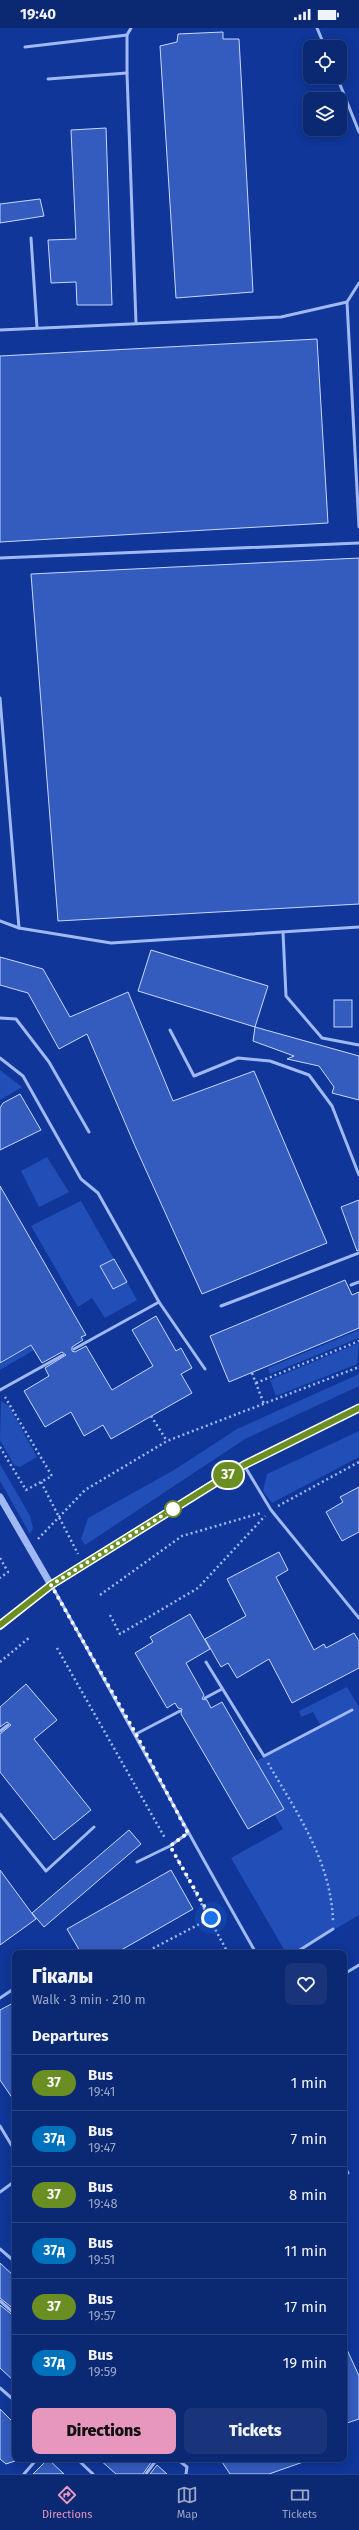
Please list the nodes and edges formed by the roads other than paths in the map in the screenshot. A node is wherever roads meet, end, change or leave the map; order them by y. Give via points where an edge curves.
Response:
1 (131, 28) edge
2 (317, 28) edge
3 (127, 35) junction
4 (322, 40) edge
5 (25, 47) dead end
6 (127, 73) junction
7 (48, 79) dead end
8 (340, 84) edge
9 (359, 132) edge
10 (31, 238) dead end
11 (359, 283) edge
12 (348, 302) junction
13 (136, 323) junction
14 (37, 328) junction
15 (0, 330) edge
16 (359, 527) edge
17 (359, 543) edge
18 (0, 558) edge
19 (0, 698) edge
20 (0, 921) edge
21 (359, 927) edge
22 (19, 928) junction
23 (283, 932) junction
24 (0, 1018) edge
25 (170, 1030) dead end
26 (359, 1045) edge
27 (0, 1058) edge
28 (89, 1132) dead end
29 (359, 1175) edge
30 (359, 1253) edge
31 (359, 1282) edge
32 (351, 1285) dead end
33 (159, 1302) junction
34 (221, 1306) dead end
35 (74, 1348) dead end
36 (63, 1355) dead end
37 (205, 1369) dead end
38 (0, 1390) edge
39 (359, 1408) edge
40 (244, 1465) junction
41 (0, 1497) edge
42 (51, 1585) junction
43 (359, 1618) edge
44 (0, 1626) edge
45 (206, 1662) dead end
46 (222, 1689) junction
47 (205, 1698) dead end
48 (352, 1710) dead end
49 (180, 1711) dead end
50 (8, 1725) dead end
51 (0, 1731) edge
52 (136, 1734) junction
53 (0, 1814) edge
54 (94, 1827) dead end
55 (188, 1833) junction
56 (137, 1862) dead end
57 (333, 1929) road end
58 (254, 1950) edge
59 (300, 1950) edge
60 (359, 1965) edge
61 (347, 1972) edge
62 (12, 1990) edge
63 (0, 1998) edge
64 (0, 2126) edge
65 (12, 2146) edge
66 (12, 2183) edge
67 (0, 2192) edge
68 (0, 2249) edge
69 (12, 2259) edge
70 (0, 2300) edge
71 (12, 2311) edge
72 (0, 2388) edge
73 (12, 2398) edge
74 (34, 2462) edge
75 (80, 2462) edge
76 (156, 2462) edge
77 (181, 2462) edge
78 (24, 2474) edge
79 (93, 2474) edge
80 (146, 2474) edge
81 (186, 2474) edge

1 - 3 lane
2 - 4 lane
3 - 5 lane
3 - 6 lane
6 - 7 lane
6 - 13 lane
8 - 9 lane
10 - 14 lane
11 - 12 lane
12 - 13 lane via 281,317
12 - 16 lane
13 - 14 lane
14 - 15 lane
17 - 18 lane
19 - 22 lane
20 - 22 lane
21 - 23 lane
22 - 23 lane via 111,943
23 - 26 lane via 286,996 322,1038
24 - 28 lane via 16,1019 49,1062
25 - 29 lane via 194,1076 238,1058 270,1061 309,1076 332,1106
27 - 33 lane via 23,1076 81,1179 98,1193
30 - 34 lane
31 - 32 lane
33 - 35 lane
33 - 37 lane
36 - 38 lane
39 - 40 main road
40 - 42 main road
40 - 43 lane via 271,1510
41 - 42 street
42 - 44 main road
42 - 52 lane
45 - 46 lane
46 - 47 lane
46 - 48 lane via 264,1756
49 - 52 lane
50 - 51 lane
52 - 55 lane
53 - 54 lane via 46,1871
55 - 56 lane via 170,1846
55 - 58 lane
57 - 59 lane
60 - 61 lane
62 - 63 lane
64 - 65 lane
66 - 67 lane
68 - 69 lane
70 - 71 lane
72 - 73 lane
74 - 78 lane
75 - 79 lane
76 - 80 lane
77 - 81 lane via 187,2467

